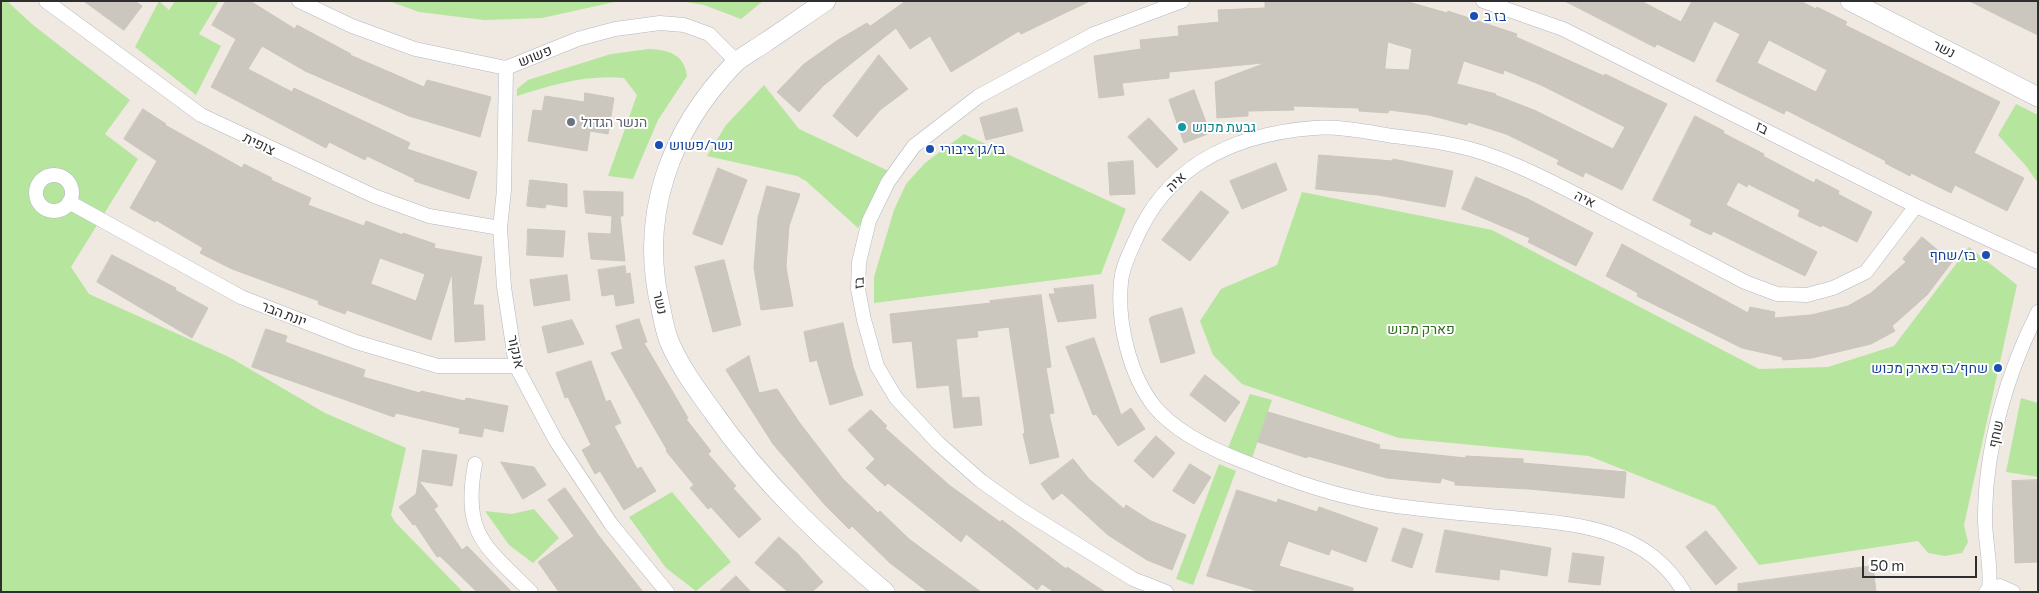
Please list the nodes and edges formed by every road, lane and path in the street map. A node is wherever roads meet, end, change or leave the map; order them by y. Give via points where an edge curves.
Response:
1 (46, 1) edge
2 (299, 1) edge
3 (826, 1) edge
4 (1182, 1) edge
5 (1484, 1) edge
6 (1850, 1) edge
7 (737, 62) junction
8 (506, 68) junction
9 (2038, 97) edge
10 (69, 202) dead end
11 (1916, 206) junction
12 (500, 228) junction
13 (2038, 262) edge
14 (2038, 312) edge
15 (516, 366) junction
16 (474, 464) dead end
17 (1990, 563) junction
18 (2010, 590) edge
19 (1987, 591) edge
20 (531, 592) edge
21 (667, 592) edge
22 (885, 592) edge
23 (1166, 592) edge
24 (1684, 592) edge

1 - 12 street, צופית via 201,115 374,196 429,216
2 - 8 street, פשוש via 352,26 415,49
3 - 7 street, נשר
4 - 23 street, בז via 1094,34 979,96 914,146 888,182 869,222 859,262 858,289 877,366 896,398 939,444 980,481 1061,536 1133,579
5 - 11 street, בז via 1562,29
6 - 9 street, נשר
7 - 8 street, פשוש via 709,34 684,25 660,23 615,29 578,39
7 - 22 street, נשר via 701,102 682,134 669,162 657,202 653,250 656,290 669,340 702,398 778,494 844,558
8 - 12 street, אנקור via 504,190
10 - 15 street, יונת הבר via 241,297 356,342 438,366
11 - 13 street, בז
11 - 24 street, איה via 1866,272 1833,288 1808,295 1777,294 1745,282 1539,176 1490,155 1443,142 1317,128 1264,135 1230,146 1202,160 1173,182 1139,230 1121,280 1120,315 1126,347 1153,405 1181,430 1221,453 1296,483 1388,505 1580,524 1614,535 1648,552 1675,576
12 - 15 street, אנקור via 504,287
14 - 17 street, שחף via 2004,396 1994,441 1984,516
15 - 21 street, אנקור via 556,441 605,516
16 - 20 street via 470,512 476,529 485,545
17 - 18 street, שחף
17 - 19 street, שחף
18 - 19 street via 2000,586

